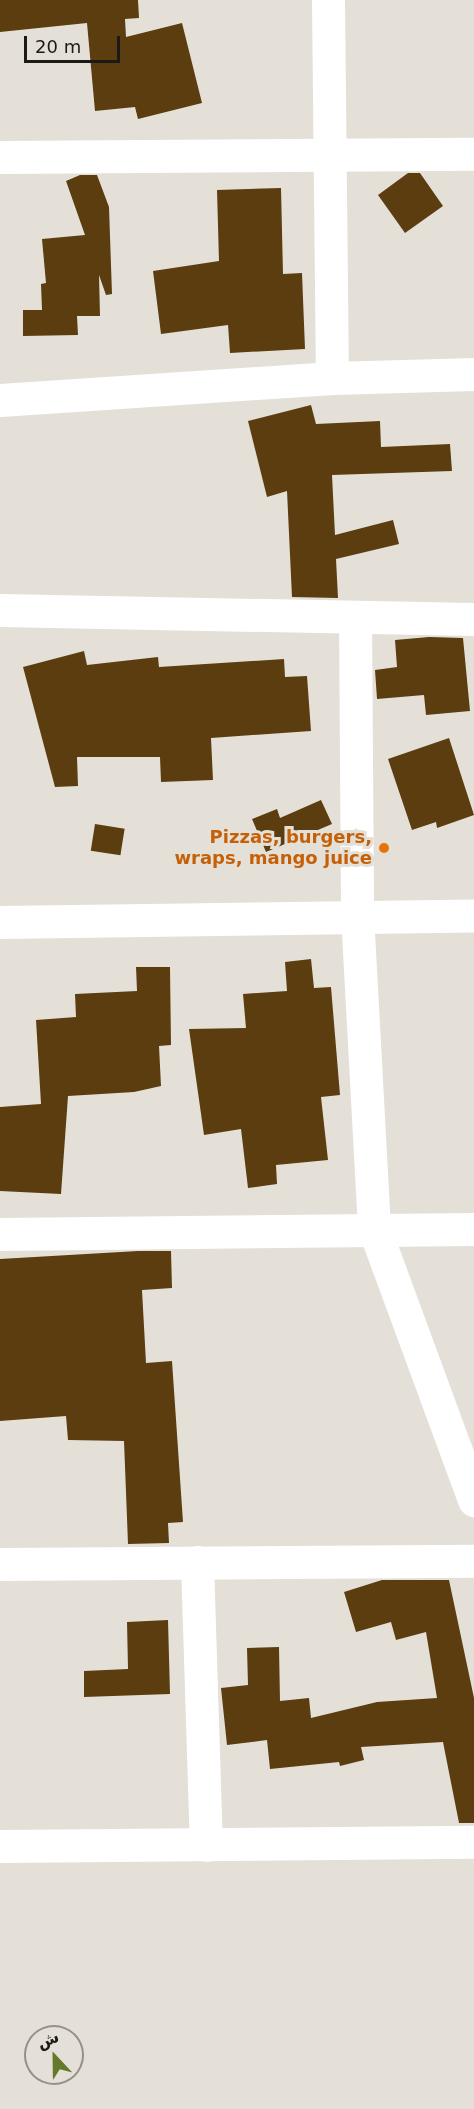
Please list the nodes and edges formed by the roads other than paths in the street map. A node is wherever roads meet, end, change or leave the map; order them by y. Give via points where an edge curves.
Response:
1 (328, 0) edge
2 (474, 154) edge
3 (0, 157) edge
4 (330, 157) junction
5 (474, 374) edge
6 (332, 378) junction
7 (0, 400) edge
8 (0, 610) edge
9 (355, 617) junction
10 (474, 619) edge
11 (357, 914) junction
12 (474, 915) edge
13 (0, 922) edge
14 (374, 1228) junction
15 (474, 1229) edge
16 (0, 1234) edge
17 (474, 1500) edge
18 (474, 1561) edge
19 (197, 1562) junction
20 (0, 1564) edge
21 (474, 1842) edge
22 (206, 1845) junction
23 (0, 1846) edge

1 - 4 street
2 - 4 street
3 - 4 street
4 - 6 street
5 - 6 street
6 - 7 street
8 - 9 street
9 - 10 street
9 - 11 street
11 - 12 street
11 - 13 street
11 - 14 street
14 - 15 street
14 - 16 street
14 - 17 street
18 - 19 street
19 - 20 street
19 - 22 street
21 - 22 street
22 - 23 street

